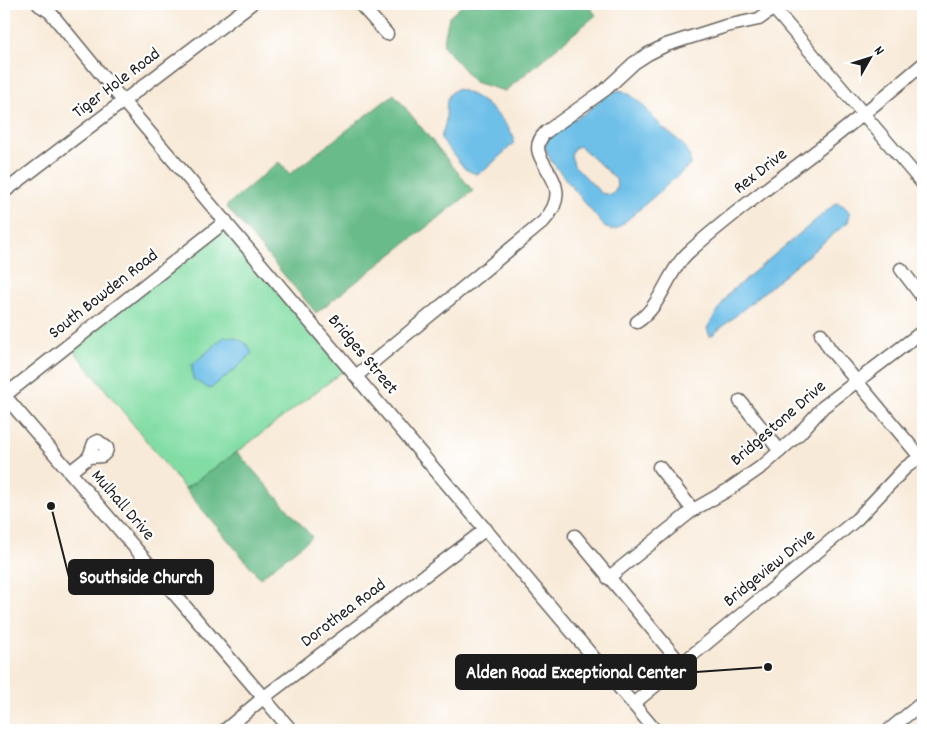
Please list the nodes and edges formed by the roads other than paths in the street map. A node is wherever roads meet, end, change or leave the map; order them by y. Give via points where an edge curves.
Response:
1 (251, 4) edge
2 (360, 4) edge
3 (39, 5) edge
4 (772, 6) edge
5 (387, 34) dead end
6 (923, 64) edge
7 (122, 101) junction
8 (864, 114) junction
9 (923, 184) edge
10 (4, 192) edge
11 (226, 221) junction
12 (901, 269) dead end
13 (923, 298) edge
14 (637, 322) dead end
15 (923, 331) edge
16 (821, 334) dead end
17 (356, 376) junction
18 (857, 382) junction
19 (4, 396) edge
20 (740, 401) dead end
21 (780, 451) junction
22 (921, 456) edge
23 (89, 457) dead end
24 (659, 467) dead end
25 (70, 472) junction
26 (693, 510) junction
27 (486, 529) junction
28 (575, 536) dead end
29 (608, 578) junction
30 (681, 664) junction
31 (263, 698) junction
32 (923, 702) edge
33 (633, 704) junction
34 (224, 730) edge
35 (291, 730) edge
36 (655, 730) edge
37 (889, 730) edge

1 - 7 street, Tiger Hole Road
2 - 5 street
3 - 7 street, Bridges Street via 50,12
4 - 8 street
4 - 17 street via 759,19 726,26 648,54 546,132 541,137 538,151 558,187 553,212
6 - 8 street, Rex Drive
7 - 10 street, Tiger Hole Road
7 - 11 street, Bridges Street
8 - 9 street
8 - 14 street, Rex Drive via 689,250 674,268 651,311
11 - 17 street, Bridges Street
11 - 19 street, South Bowden Road
12 - 13 street
15 - 18 street, Bridgestone Drive
16 - 18 street
17 - 27 street, Bridges Street
18 - 21 street, Bridgestone Drive via 823,407
18 - 22 street
19 - 25 street, Mulhall Drive
20 - 21 street
21 - 26 street, Bridgestone Drive via 728,490
22 - 30 street, Bridgeview Drive via 900,473 857,519
23 - 25 street
24 - 26 street
25 - 31 street, Mulhall Drive
26 - 29 street, Bridgestone Drive
27 - 31 street, Dorothea Road
27 - 33 street, Bridges Street
28 - 29 street
29 - 30 street
30 - 33 street, Bridgeview Drive
31 - 34 street, Dorothea Road
31 - 35 street, Mulhall Drive
32 - 37 street
33 - 36 street, Bridges Street

